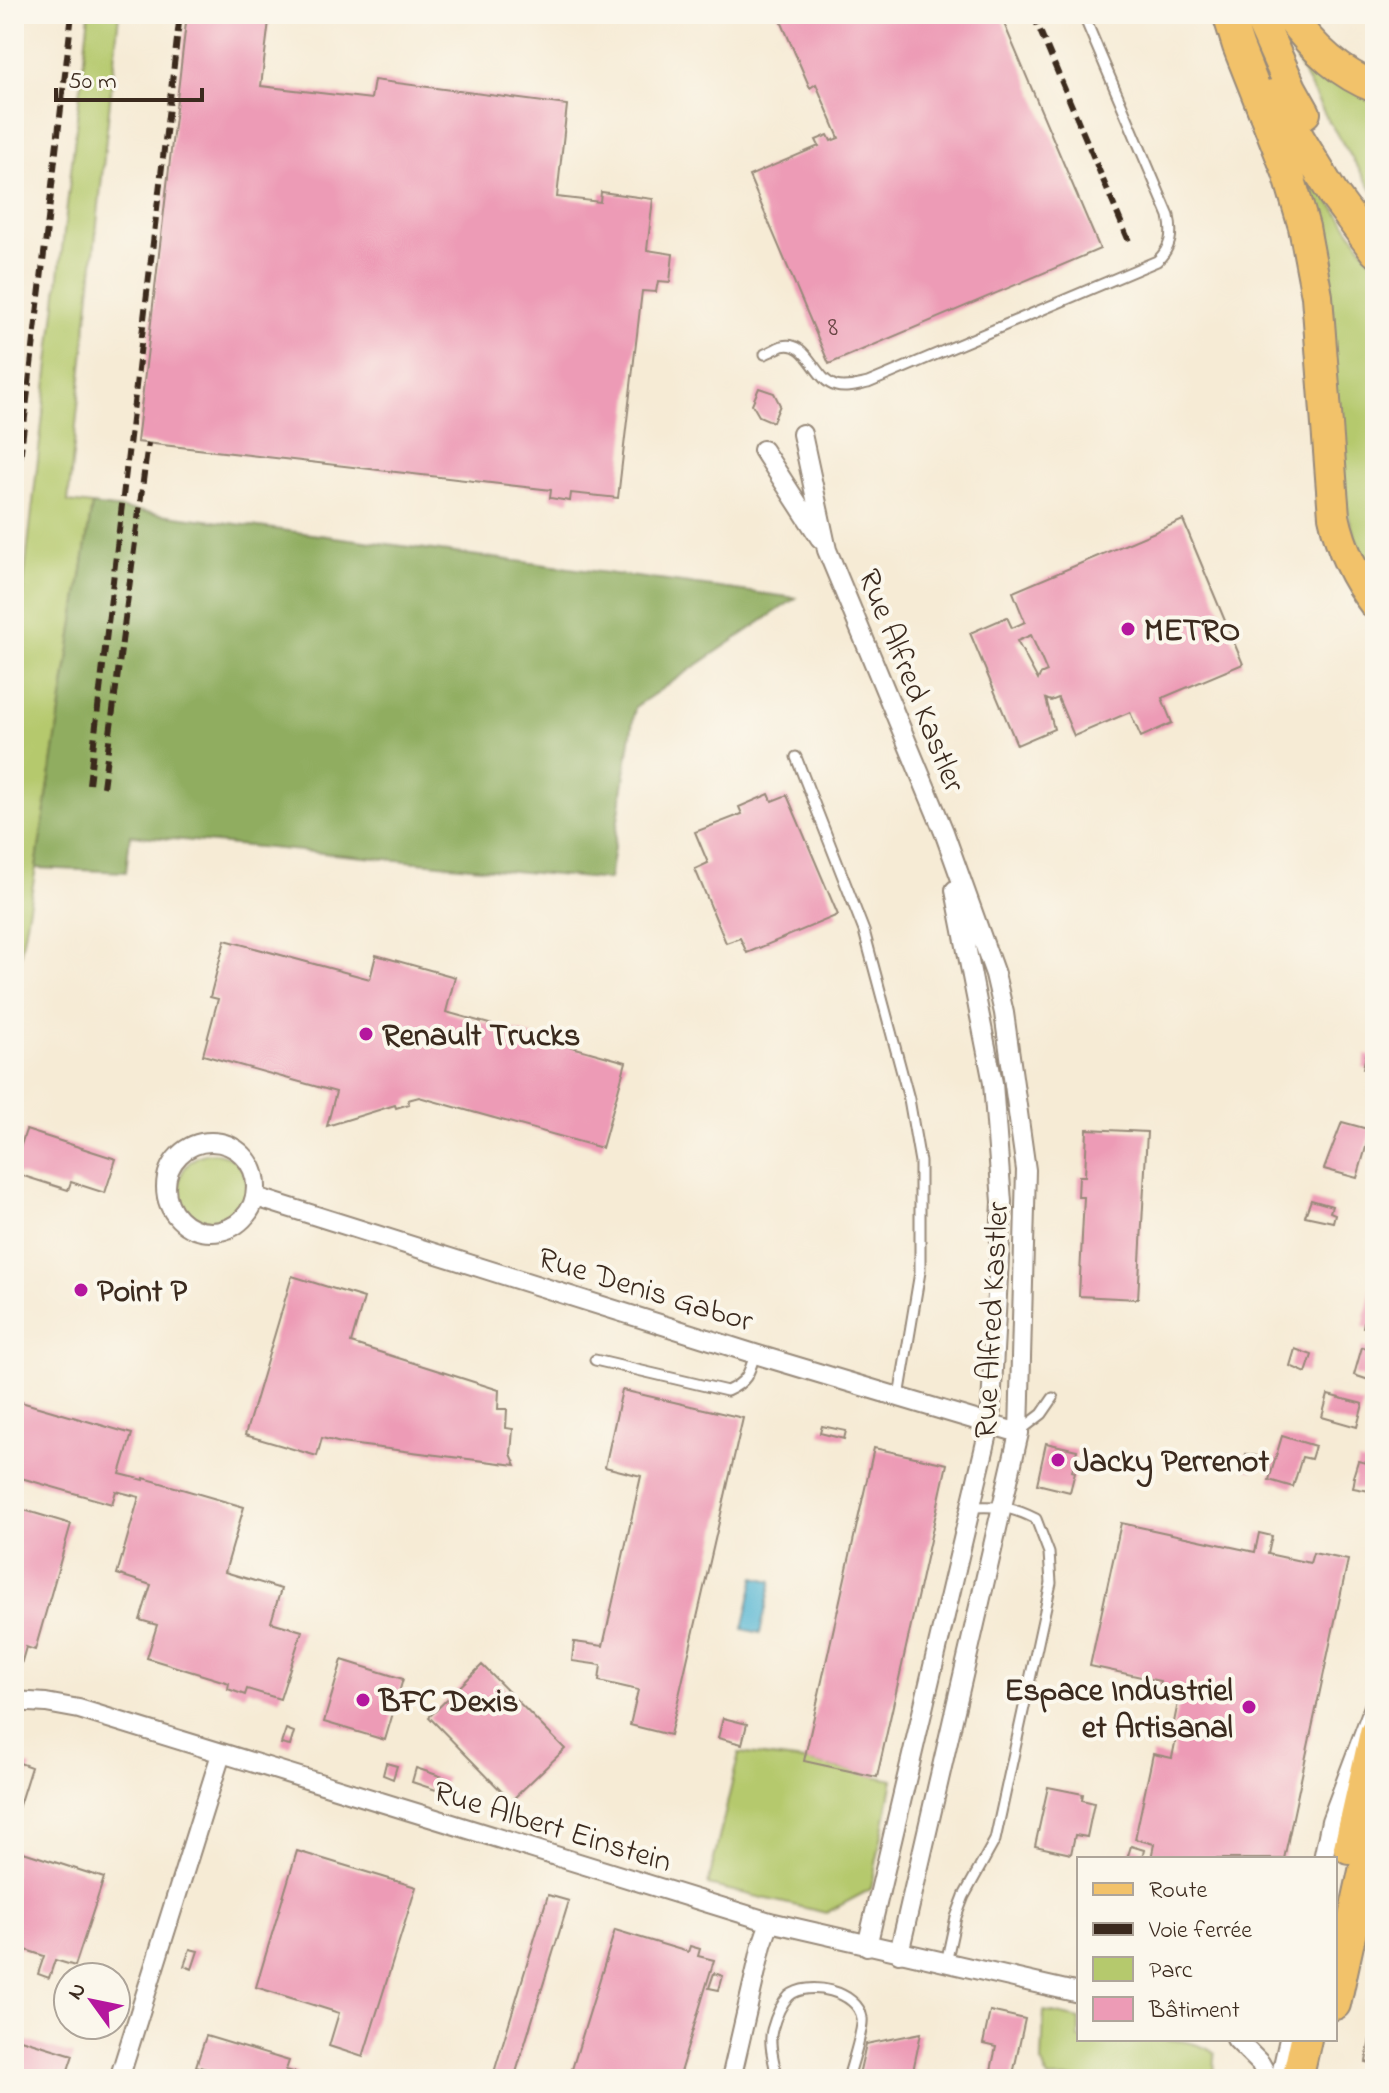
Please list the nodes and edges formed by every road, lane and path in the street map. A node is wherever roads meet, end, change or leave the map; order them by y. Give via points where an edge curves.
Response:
1 (1083, 14) edge
2 (1231, 14) edge
3 (1258, 14) edge
4 (1288, 14) edge
5 (1375, 87) edge
6 (1375, 223) edge
7 (1375, 251) edge
8 (765, 354) dead end
9 (802, 434) dead end
10 (763, 450) dead end
11 (827, 550) junction
12 (1375, 604) edge
13 (796, 757) dead end
14 (944, 832) junction
15 (256, 1197) junction
16 (755, 1354) junction
17 (595, 1360) dead end
18 (899, 1397) junction
19 (1053, 1398) dead end
20 (990, 1425) junction
21 (1019, 1433) junction
22 (1001, 1506) junction
23 (970, 1507) junction
24 (14, 1701) edge
25 (1375, 1704) edge
26 (1375, 1733) edge
27 (221, 1754) junction
28 (1375, 1821) edge
29 (1323, 1857) edge
30 (1337, 1901) edge
31 (770, 1922) junction
32 (867, 1946) junction
33 (899, 1953) junction
34 (946, 1963) junction
35 (1077, 1993) edge
36 (1337, 1995) edge
37 (1238, 2041) edge
38 (1289, 2041) edge
39 (1306, 2041) edge
40 (1327, 2041) edge
41 (119, 2079) edge
42 (731, 2079) edge
43 (777, 2079) edge
44 (848, 2079) edge
45 (1269, 2079) edge
46 (1280, 2079) edge
47 (1297, 2079) edge
48 (1319, 2079) edge

1 - 8 lane via 1169,216 1171,242 1165,253 1157,261 868,383 833,386 794,346
2 - 7 main road via 1289,123
2 - 12 main road via 1304,227 1317,296 1334,516 1351,568
3 - 6 main road via 1305,114
4 - 5 main road via 1323,55
9 - 11 street, Rue Alfred Kastler
10 - 11 street, Rue Alfred Kastler
11 - 14 street, Rue Alfred Kastler
13 - 18 lane via 864,931 909,1099 920,1162 920,1272
14 - 20 street, Rue Alfred Kastler via 993,1083 1002,1202
14 - 21 street, Rue Alfred Kastler via 995,974 1026,1170
15 - 15 street via 252,1166 230,1145 214,1141 184,1150 167,1176 170,1207 179,1220 206,1233 233,1228 244,1220
15 - 16 street, Rue Denis Gabor
16 - 17 lane via 748,1375 727,1391
16 - 18 street, Rue Denis Gabor
18 - 20 street, Rue Denis Gabor
19 - 21 lane
20 - 21 street, Rue Denis Gabor
20 - 23 street, Rue Alfred Kastler
21 - 22 street, Rue Alfred Kastler
22 - 23 lane
22 - 33 street, Rue Alfred Kastler
22 - 34 lane via 1036,1519 1049,1553 1051,1583 995,1840 964,1896
23 - 32 street, Rue Alfred Kastler
24 - 27 street, Rue Albert Einstein via 79,1709
25 - 29 street via 1331,1821
26 - 30 main road
27 - 31 street, Rue Albert Einstein
27 - 41 street
28 - 36 main road
31 - 32 street, Rue Albert Einstein
31 - 42 street
32 - 33 street, Rue Albert Einstein
33 - 34 street, Rue Albert Einstein
34 - 35 street, Rue Albert Einstein
37 - 45 street
38 - 46 street
39 - 47 main road
40 - 48 main road
43 - 44 lane via 771,2033 789,1996 805,1989 825,1989 858,2007 863,2019

